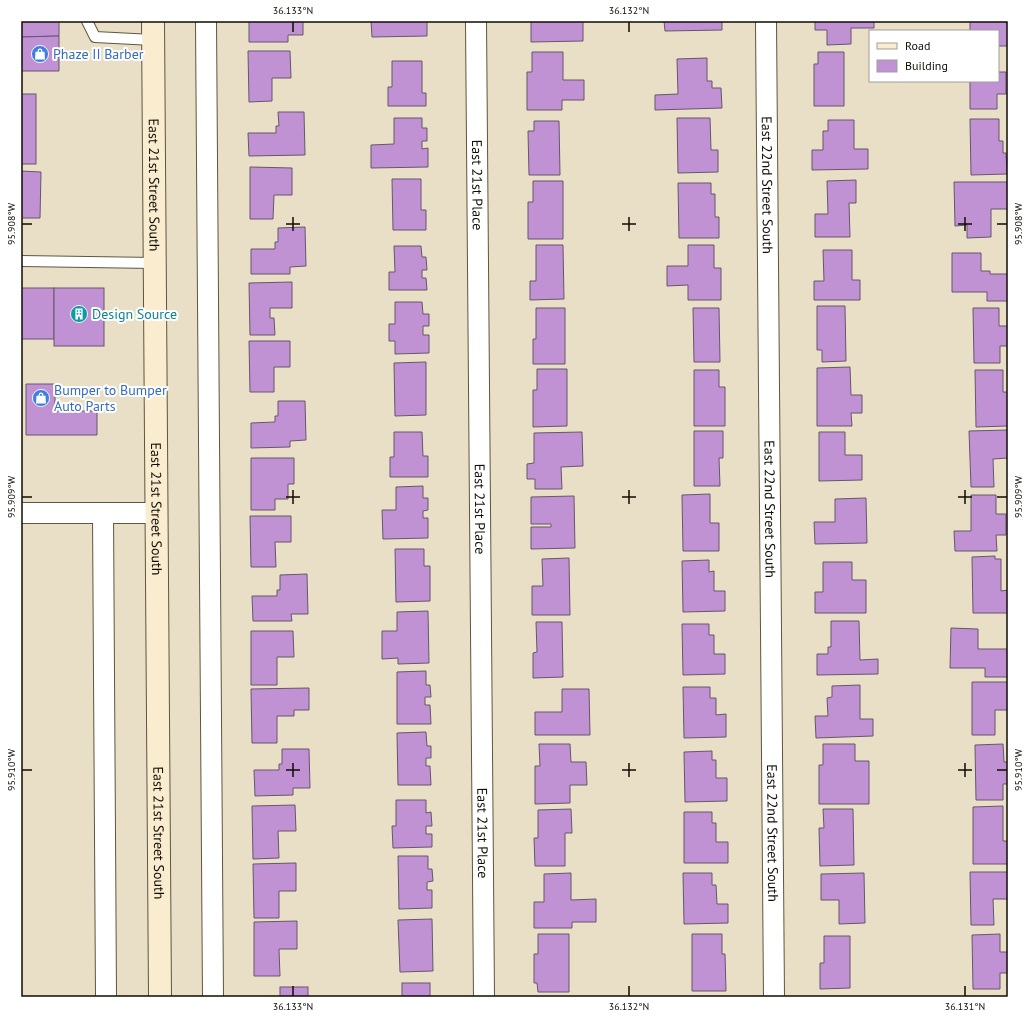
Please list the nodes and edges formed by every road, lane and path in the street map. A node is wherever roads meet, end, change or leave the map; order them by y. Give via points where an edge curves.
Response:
1 (87, 21) edge
2 (206, 21) edge
3 (476, 21) edge
4 (766, 21) edge
5 (153, 31) edge
6 (21, 260) edge
7 (155, 263) junction
8 (21, 513) edge
9 (103, 513) junction
10 (156, 513) junction
11 (106, 997) edge
12 (160, 997) edge
13 (213, 997) edge
14 (484, 997) edge
15 (774, 997) edge

1 - 5 lane via 95,37
2 - 13 street
3 - 14 street, East 21st Place
4 - 15 street, East 22nd Street South
5 - 7 main road, East 21st Street South
6 - 7 lane
7 - 10 main road, East 21st Street South
8 - 9 street
9 - 10 street
9 - 11 street
10 - 12 main road, East 21st Street South

